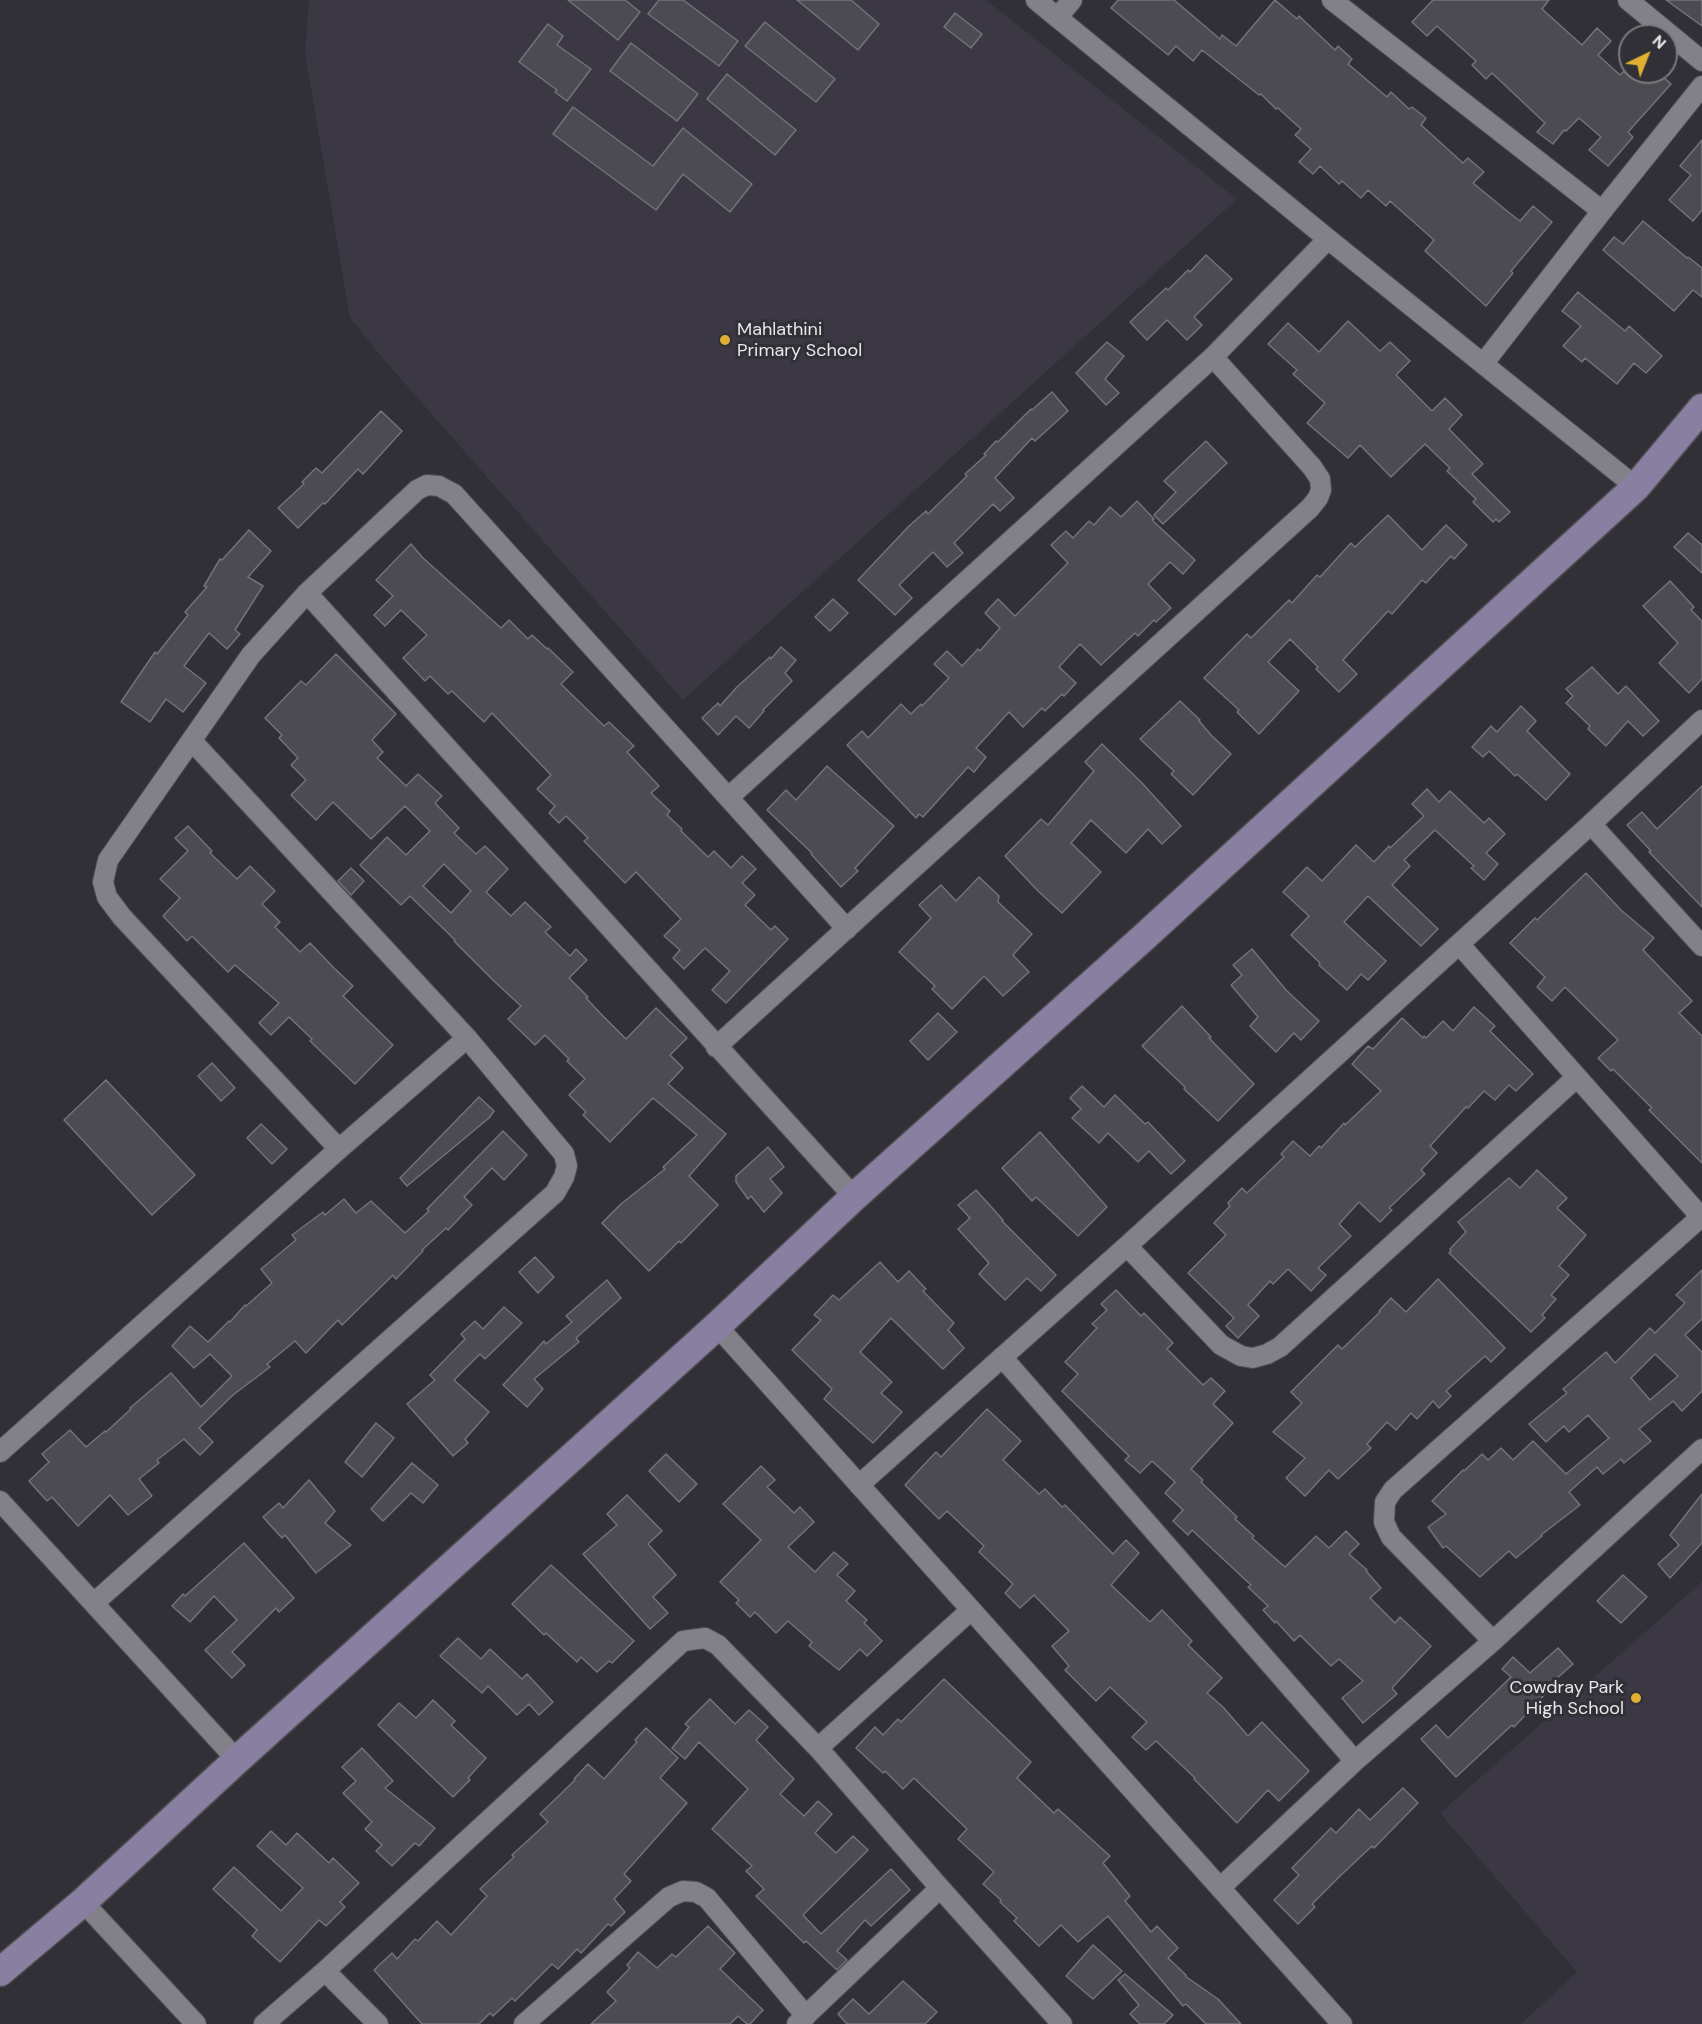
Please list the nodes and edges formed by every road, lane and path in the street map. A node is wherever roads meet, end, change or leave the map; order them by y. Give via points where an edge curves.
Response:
1 (1036, 0) edge
2 (1072, 0) edge
3 (1332, 0) edge
4 (1628, 0) edge
5 (1059, 17) junction
6 (1702, 61) edge
7 (1702, 86) edge
8 (1602, 211) junction
9 (1328, 238) junction
10 (1213, 357) junction
11 (1484, 364) junction
12 (1702, 408) edge
13 (1636, 487) junction
14 (308, 593) junction
15 (1702, 720) edge
16 (192, 741) junction
17 (729, 797) junction
18 (1591, 824) junction
19 (847, 929) junction
20 (1459, 944) junction
21 (1702, 946) edge
22 (467, 1038) junction
23 (716, 1047) junction
24 (1577, 1077) junction
25 (339, 1149) junction
26 (854, 1197) junction
27 (1702, 1218) edge
28 (1127, 1246) junction
29 (717, 1326) junction
30 (1002, 1357) junction
31 (1702, 1449) edge
32 (0, 1452) edge
33 (859, 1485) junction
34 (0, 1501) edge
35 (94, 1603) junction
36 (971, 1610) junction
37 (1493, 1641) junction
38 (818, 1748) junction
39 (237, 1760) junction
40 (1354, 1761) junction
41 (940, 1888) junction
42 (1220, 1888) junction
43 (84, 1902) junction
44 (325, 1971) junction
45 (0, 1972) edge
46 (801, 2020) edge
47 (196, 2024) edge
48 (264, 2024) edge
49 (378, 2024) edge
50 (524, 2024) edge
51 (1062, 2024) edge
52 (1341, 2024) edge

1 - 5 street
2 - 5 street
3 - 8 street
4 - 6 street
5 - 9 street
7 - 8 street
8 - 11 street
9 - 10 street
9 - 11 street
10 - 17 street
10 - 19 street via 1312,467 1320,479 1318,498
11 - 13 street
12 - 13 street
13 - 26 street
14 - 16 street via 251,655
14 - 17 street via 417,490 427,485 439,486 454,494
14 - 23 street
15 - 18 street
16 - 22 street
16 - 25 street via 108,860 103,882 107,897
17 - 19 street
18 - 20 street
18 - 21 street
19 - 23 street
20 - 24 street
20 - 28 street
22 - 25 street
22 - 35 street via 564,1154 567,1166 555,1193
23 - 26 street
24 - 27 street
24 - 28 street via 1280,1347 1267,1354 1241,1356 1221,1344
25 - 32 street
26 - 29 street
27 - 37 street via 1393,1490 1385,1502 1384,1522 1391,1537
28 - 30 street
29 - 33 street
29 - 39 street
30 - 33 street
30 - 40 street
31 - 37 street
33 - 36 street
34 - 35 street
35 - 39 street
36 - 38 street
36 - 42 street
37 - 40 street
38 - 41 street
38 - 44 street via 718,1645 705,1638 683,1641
39 - 43 street
40 - 42 street
41 - 46 street
41 - 51 street
42 - 52 street
43 - 45 street
43 - 47 street
44 - 48 street
44 - 49 street
46 - 50 street via 707,1898 683,1891 669,1898

